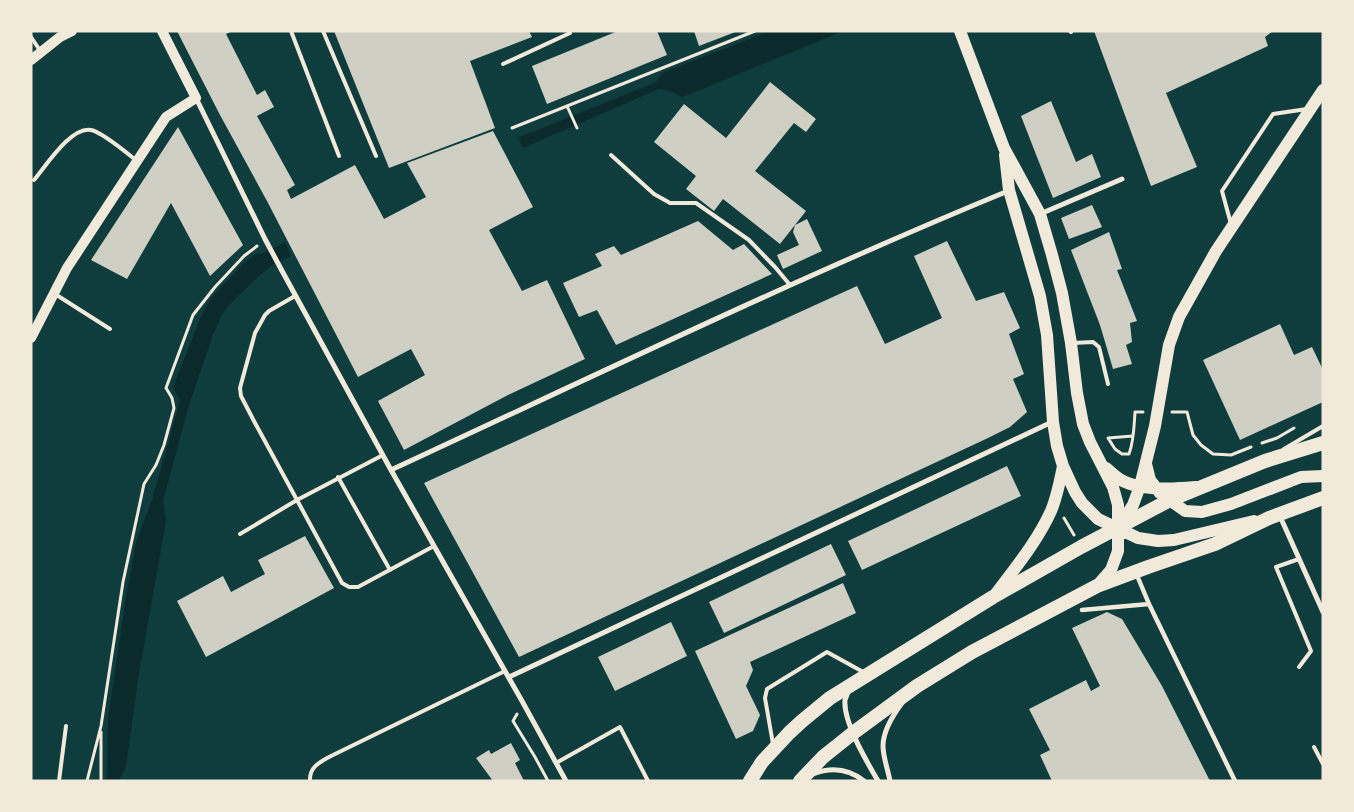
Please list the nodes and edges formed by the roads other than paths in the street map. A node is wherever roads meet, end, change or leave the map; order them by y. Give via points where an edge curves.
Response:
1 (72, 31) edge
2 (162, 31) edge
3 (291, 31) edge
4 (323, 31) edge
5 (569, 31) edge
6 (960, 31) edge
7 (31, 37) edge
8 (41, 52) junction
9 (31, 60) edge
10 (503, 64) dead end
11 (1323, 90) edge
12 (196, 98) junction
13 (1309, 108) junction
14 (1004, 148) junction
15 (611, 155) dead end
16 (339, 156) dead end
17 (376, 156) dead end
18 (137, 161) junction
19 (1122, 179) dead end
20 (34, 180) dead end
21 (1009, 190) junction
22 (1040, 214) junction
23 (1232, 226) junction
24 (790, 285) junction
25 (53, 293) junction
26 (296, 296) junction
27 (110, 329) dead end
28 (31, 338) edge
29 (1071, 343) junction
30 (1108, 384) dead end
31 (1053, 422) junction
32 (1323, 426) edge
33 (1323, 443) edge
34 (382, 455) junction
35 (1265, 461) junction
36 (1146, 464) junction
37 (1102, 465) junction
38 (1063, 466) junction
39 (391, 470) junction
40 (1323, 476) edge
41 (338, 477) junction
42 (1140, 486) junction
43 (1202, 487) junction
44 (1155, 488) junction
45 (1323, 498) edge
46 (297, 500) junction
47 (1170, 500) junction
48 (1274, 516) junction
49 (1118, 528) junction
50 (240, 534) dead end
51 (434, 546) junction
52 (1299, 559) junction
53 (390, 570) junction
54 (1136, 572) junction
55 (1097, 586) junction
56 (993, 597) junction
57 (1149, 604) junction
58 (1082, 610) dead end
59 (1323, 612) edge
60 (1299, 667) dead end
61 (506, 671) junction
62 (868, 674) junction
63 (509, 678) junction
64 (850, 685) junction
65 (917, 686) junction
66 (66, 726) dead end
67 (853, 733) junction
68 (1314, 747) dead end
69 (774, 749) junction
70 (556, 763) junction
71 (1323, 764) edge
72 (59, 781) edge
73 (310, 781) edge
74 (566, 781) edge
75 (648, 781) edge
76 (750, 781) edge
77 (801, 781) edge
78 (864, 781) edge
79 (878, 781) edge
80 (890, 781) edge
81 (1236, 781) edge

1 - 8 main road
2 - 12 main road
3 - 16 lane
4 - 17 lane
5 - 10 lane
6 - 14 main road
7 - 8 lane
8 - 9 main road
11 - 13 main road
12 - 18 main road via 166,116
12 - 26 street
13 - 23 main road
13 - 23 lane via 1273,114 1222,191
14 - 21 main road
14 - 22 main road
15 - 24 lane via 654,194 670,203 696,203 743,235
18 - 20 lane via 101,135 86,130 67,140
18 - 25 main road
19 - 22 street
21 - 24 street
21 - 31 main road via 1040,296 1047,335
22 - 29 main road via 1062,293
23 - 36 main road via 1179,317 1169,345
24 - 39 street
25 - 27 lane
25 - 28 main road
26 - 34 street
26 - 46 lane via 265,315 255,333 240,388 241,396
29 - 30 lane via 1092,342 1099,346
29 - 37 main road via 1083,424
31 - 38 main road
31 - 63 street
32 - 35 lane
33 - 35 highway
34 - 39 street
34 - 41 lane
35 - 43 highway
36 - 42 main road
36 - 44 main road
37 - 42 main road via 1122,480
37 - 49 main road via 1118,505
38 - 49 main road via 1082,503 1098,519
38 - 56 main road via 1051,510 1030,548
39 - 51 street
40 - 47 main road via 1301,478 1202,512 1185,511
41 - 46 lane
41 - 53 lane
42 - 44 main road
42 - 49 main road via 1133,505
43 - 44 main road
43 - 47 highway
44 - 47 main road
45 - 48 highway
46 - 50 lane
46 - 53 lane via 342,583 358,587
47 - 49 highway
48 - 49 main road via 1174,540 1138,538
48 - 52 street
48 - 54 highway via 1215,544
49 - 55 main road via 1118,551 1111,570
49 - 56 highway
51 - 53 lane
51 - 61 street
52 - 59 street
52 - 60 lane via 1276,567 1311,651
54 - 55 highway
54 - 57 street
55 - 65 highway via 972,652
56 - 62 highway
57 - 58 street
57 - 81 street
61 - 63 street
61 - 73 lane via 320,762 312,769
62 - 64 highway
62 - 69 lane via 827,652 767,689 764,698
63 - 70 street
64 - 67 street via 845,700
64 - 69 highway via 802,720
65 - 67 highway
65 - 80 street via 896,711 886,732 883,746
66 - 72 lane
67 - 77 highway via 823,757
67 - 79 street
68 - 71 lane
69 - 76 highway
70 - 74 street
70 - 75 lane via 620,727
77 - 78 street via 815,773 834,769 848,771

